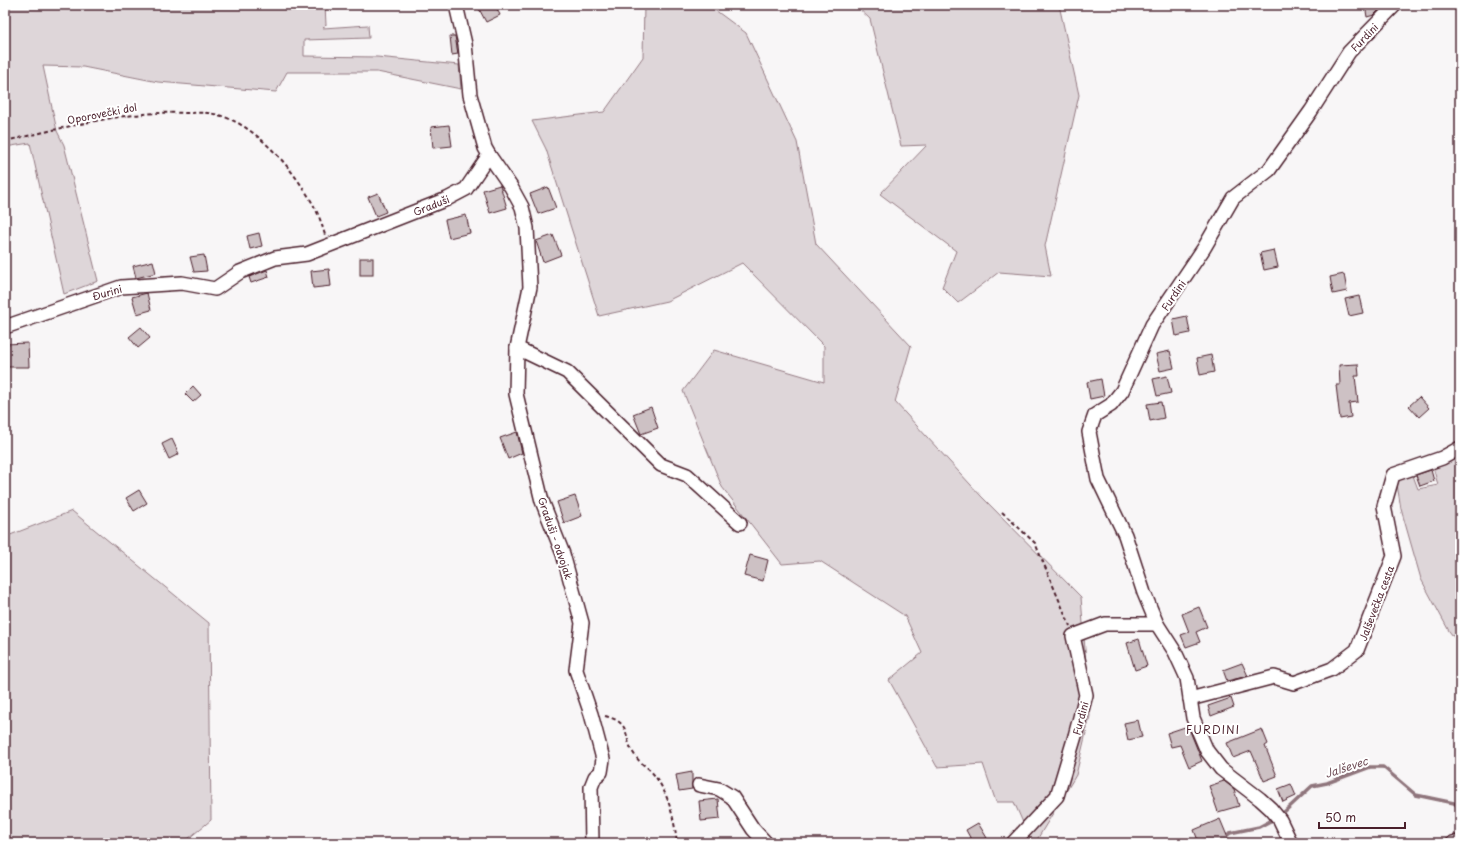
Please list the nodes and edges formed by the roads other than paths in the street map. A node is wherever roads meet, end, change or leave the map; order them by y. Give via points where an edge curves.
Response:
1 (456, 5) edge
2 (1395, 5) edge
3 (489, 155) junction
4 (214, 289) joint
5 (5, 327) edge
6 (518, 348) junction
7 (1460, 448) edge
8 (740, 523) dead end
9 (1157, 624) junction
10 (1190, 699) junction
11 (699, 785) dead end
12 (1460, 842) edge
13 (592, 843) edge
14 (766, 843) edge
15 (1013, 843) edge
16 (1291, 843) edge
17 (1453, 843) edge

1 - 3 street via 465,44 470,95
2 - 9 street, Furdini via 1349,52 1312,111 1269,170 1233,198 1204,248 1152,325 1122,391 1111,405 1095,415 1089,432 1098,479 1125,535
3 - 4 street, Graduši via 466,189 448,199 307,254 275,258 240,272
3 - 6 street, Graduši - odvojak via 522,207 527,228 530,288
4 - 5 street, Đurini via 182,283 121,287
6 - 8 street via 567,372 661,465 687,475
6 - 13 street, Graduši - odvojak via 516,394 542,501 563,554 582,623 576,670 603,759 601,772 595,777 591,787
7 - 10 street, Jalševečka cesta via 1442,458 1393,475 1384,506 1394,556 1357,650 1332,670 1294,683 1274,677
9 - 10 street, Furdini via 1175,652 1187,678
9 - 15 street, Furdini via 1105,624 1073,636 1086,695 1075,736 1057,796
10 - 16 street, Furdini via 1193,718 1207,751 1221,769 1271,809 1280,820
11 - 14 street via 719,789 732,797 753,830
12 - 17 street

